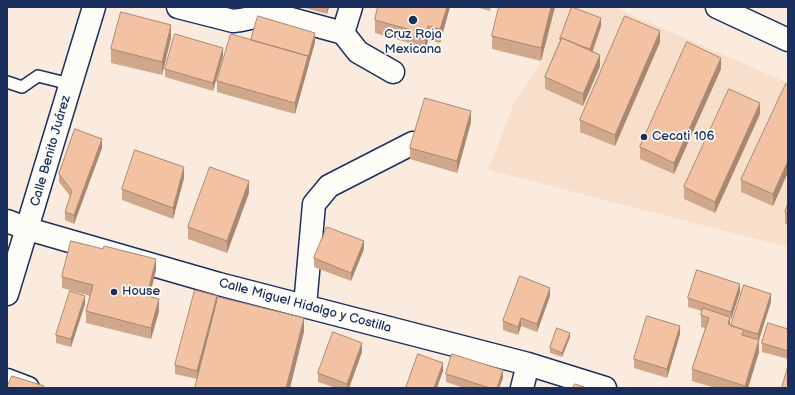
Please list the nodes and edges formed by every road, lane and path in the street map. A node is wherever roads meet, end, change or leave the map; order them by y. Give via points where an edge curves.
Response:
1 (94, 7) edge
2 (178, 7) edge
3 (351, 7) edge
4 (717, 7) edge
5 (343, 34) junction
6 (788, 40) edge
7 (393, 72) dead end
8 (7, 82) edge
9 (70, 84) junction
10 (413, 143) edge
11 (7, 221) edge
12 (28, 229) junction
13 (7, 294) edge
14 (306, 306) junction
15 (528, 364) junction
16 (7, 380) edge
17 (28, 388) edge
18 (522, 388) edge
19 (605, 388) edge

1 - 9 street, Calle Benito Juárez
2 - 5 street via 233,21 277,15
3 - 5 street
4 - 6 street
5 - 7 street via 358,52
8 - 9 lane via 22,87 38,76
9 - 12 street, Calle Benito Juárez
10 - 14 street via 330,186 314,204
11 - 12 street, Calle Miguel Hidalgo y Costilla
12 - 13 street, Calle Benito Juárez
12 - 14 street, Calle Miguel Hidalgo y Costilla via 219,284
14 - 15 street, Calle Miguel Hidalgo y Costilla
15 - 18 street
15 - 19 street, Calle Miguel Hidalgo y Costilla
16 - 17 street

